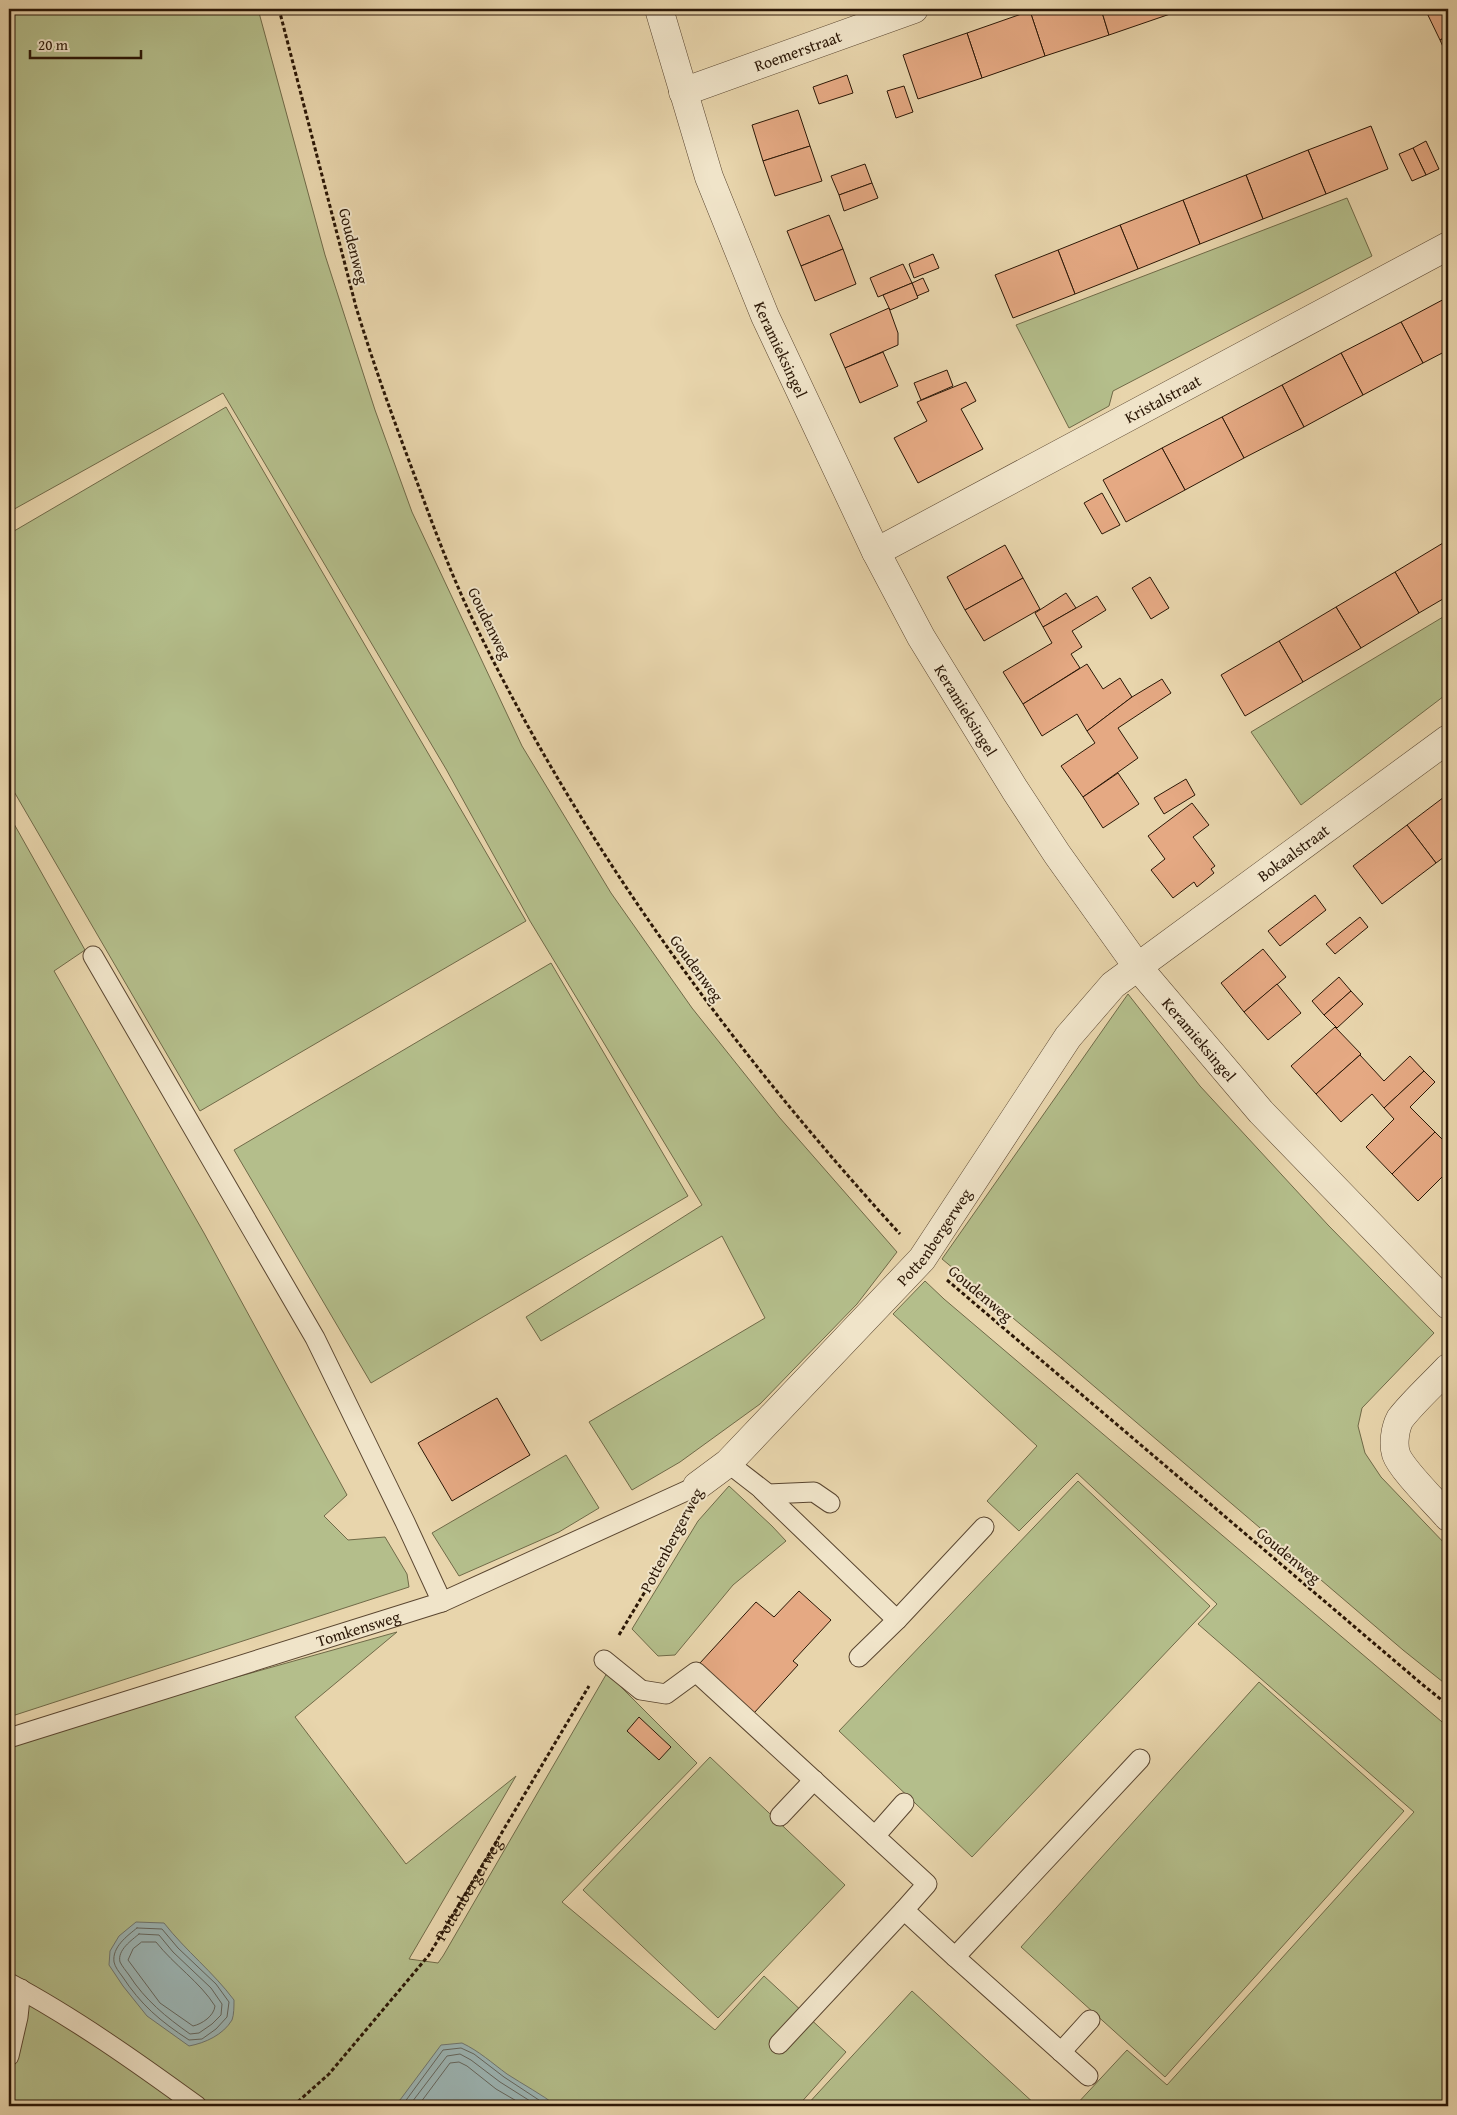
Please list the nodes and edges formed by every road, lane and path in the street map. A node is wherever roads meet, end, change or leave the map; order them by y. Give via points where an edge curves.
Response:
1 (279, 9) edge
2 (659, 9) edge
3 (914, 9) edge
4 (683, 92) junction
5 (1448, 246) edge
6 (876, 552) junction
7 (1448, 738) edge
8 (93, 956) dead end
9 (1138, 966) junction
10 (1113, 985) joint
11 (922, 1259) junction
12 (1448, 1305) edge
13 (1448, 1368) edge
14 (728, 1463) junction
15 (697, 1486) junction
16 (762, 1490) junction
17 (830, 1503) dead end
18 (1448, 1517) edge
19 (984, 1527) dead end
20 (442, 1602) junction
21 (897, 1620) junction
22 (858, 1658) dead end
23 (604, 1660) junction
24 (1448, 1705) edge
25 (9, 1738) edge
26 (1140, 1758) dead end
27 (814, 1780) junction
28 (904, 1803) dead end
29 (780, 1816) dead end
30 (875, 1836) junction
31 (904, 1910) junction
32 (955, 1958) junction
33 (15, 1986) edge
34 (1090, 2020) dead end
35 (779, 2044) dead end
36 (1061, 2052) junction
37 (9, 2056) edge
38 (1088, 2076) dead end
39 (197, 2106) edge
40 (293, 2106) edge

1 - 11 path, Goudenweg via 371,356 446,561 477,628 569,795 674,959 786,1103
2 - 4 street, Keramieksingel
3 - 4 street, Roemerstraat
4 - 6 street, Keramieksingel via 709,176 764,316
5 - 6 street, Kristalstraat
6 - 9 street, Keramieksingel via 921,637 1011,783 1057,854
7 - 9 street, Bokaalstraat
8 - 20 lane via 315,1338
9 - 10 street, Bokaalstraat
9 - 12 street, Keramieksingel via 1261,1112
10 - 11 street, Pottenbergerweg via 1068,1037
11 - 14 street, Pottenbergerweg
11 - 24 path, Goudenweg
13 - 18 street via 1400,1420 1396,1431 1396,1454
14 - 15 street, Pottenbergerweg
14 - 16 lane
15 - 20 lane, Tomkensweg
15 - 23 path, Pottenbergerweg via 661,1565
16 - 17 lane via 777,1495 814,1492
16 - 21 lane
19 - 21 lane
20 - 25 lane, Tomkensweg
21 - 22 lane
23 - 27 lane via 640,1690 666,1694 696,1672
23 - 40 path, Pottenbergerweg via 429,1955 329,2074
26 - 32 lane
27 - 29 lane
27 - 30 lane
28 - 30 lane
30 - 31 lane via 927,1884
31 - 32 lane
31 - 35 lane
32 - 36 lane
33 - 37 lane via 18,2017
33 - 39 lane
34 - 36 lane
36 - 38 lane

